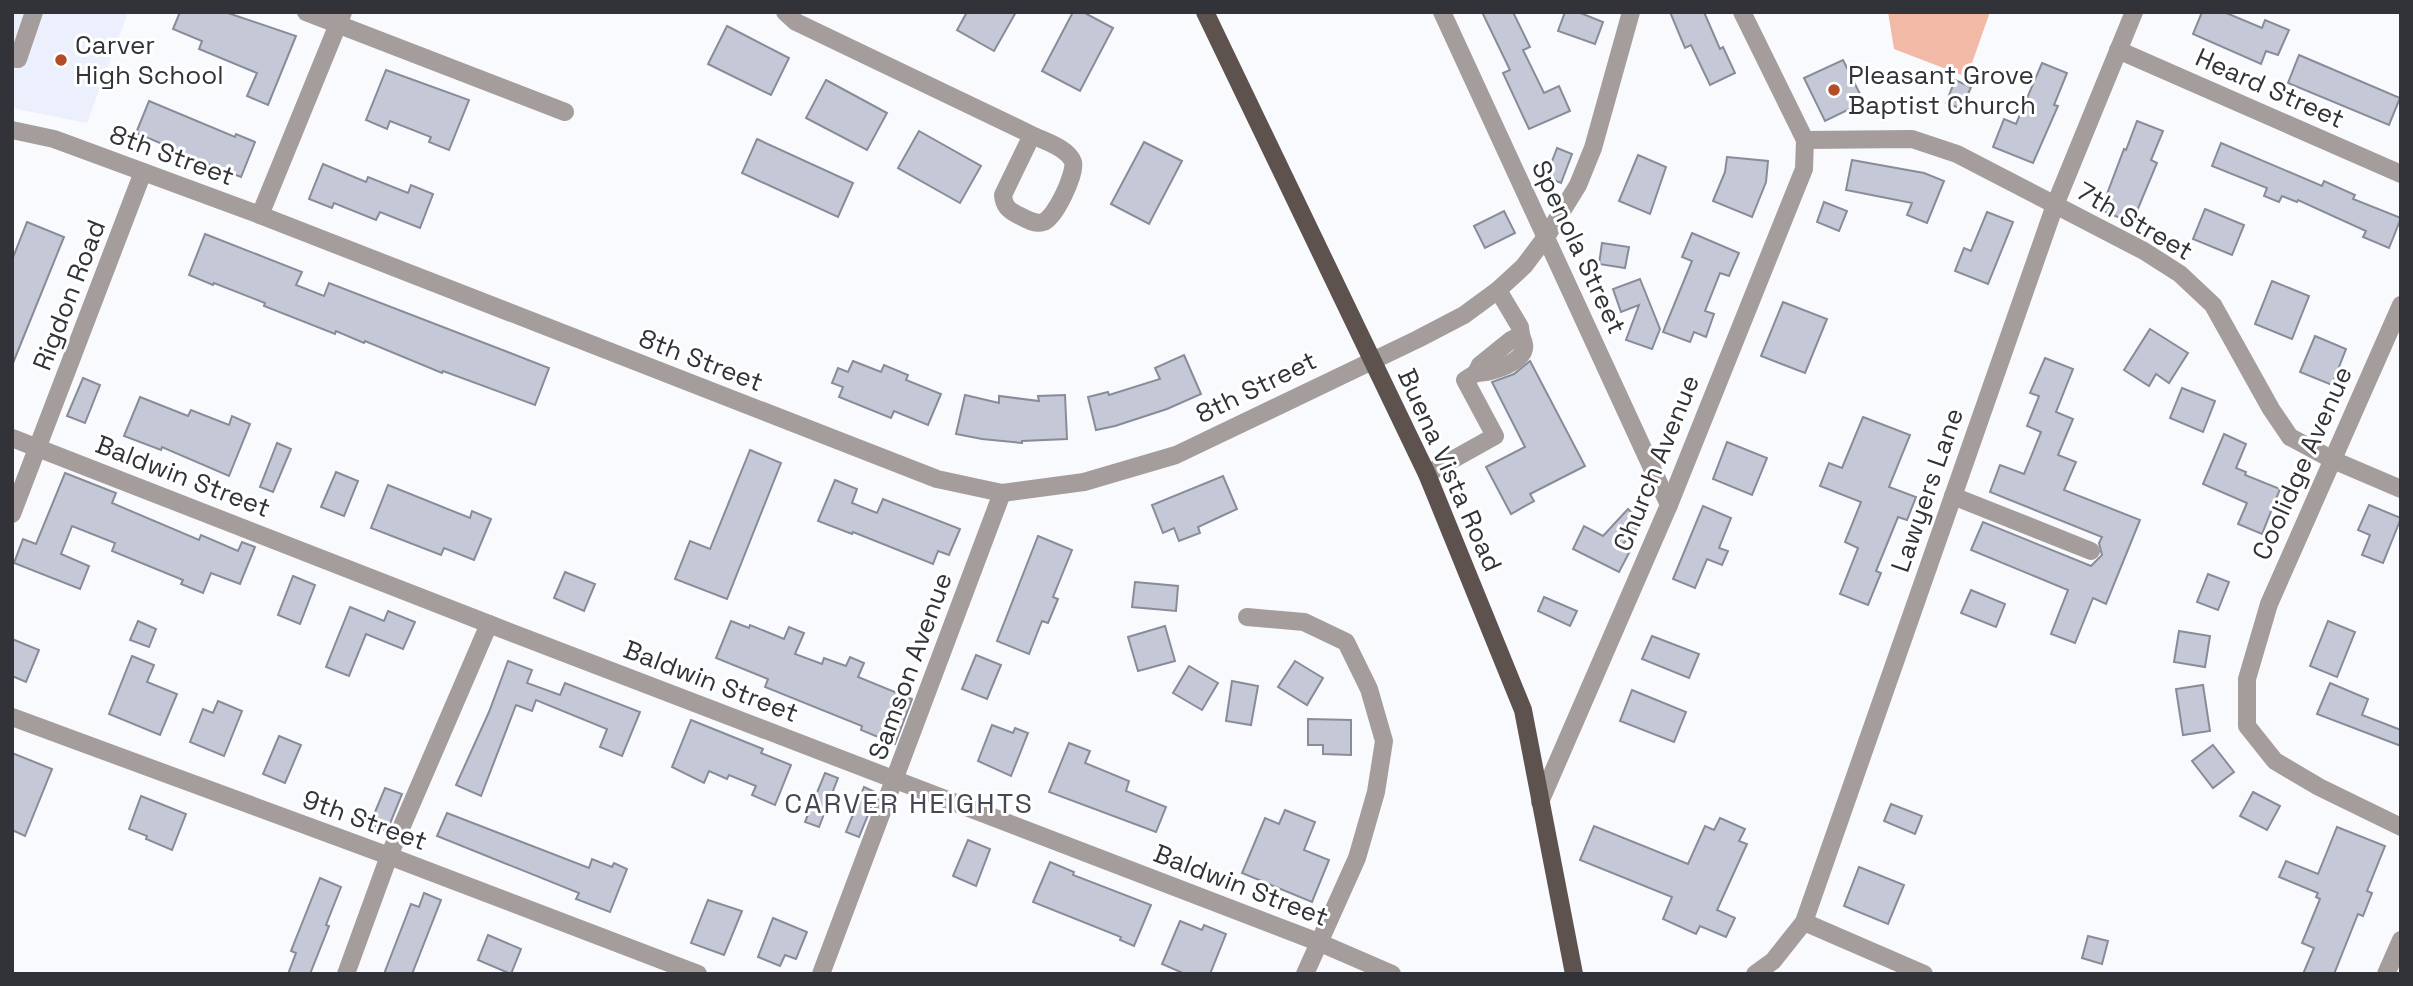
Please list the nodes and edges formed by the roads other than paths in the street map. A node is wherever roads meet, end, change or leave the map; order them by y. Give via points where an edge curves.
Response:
1 (34, 12) edge
2 (306, 12) edge
3 (785, 12) edge
4 (1205, 12) edge
5 (1441, 12) edge
6 (1631, 12) edge
7 (1742, 12) edge
8 (2134, 15) edge
9 (340, 18) edge
10 (2118, 50) junction
11 (12, 58) edge
12 (565, 112) dead end
13 (12, 130) edge
14 (1032, 135) junction
15 (1805, 139) junction
16 (143, 172) junction
17 (2401, 174) edge
18 (2055, 205) junction
19 (260, 215) junction
20 (1546, 237) junction
21 (1498, 290) junction
22 (2401, 304) edge
23 (1373, 360) junction
24 (12, 438) edge
25 (39, 447) junction
26 (2333, 460) junction
27 (1427, 474) junction
28 (2401, 489) edge
29 (1002, 493) junction
30 (1953, 496) junction
31 (1669, 505) junction
32 (12, 514) edge
33 (2091, 551) dead end
34 (1247, 617) dead end
35 (489, 624) junction
36 (12, 717) edge
37 (895, 780) junction
38 (1540, 802) junction
39 (2401, 827) edge
40 (389, 856) junction
41 (1804, 922) junction
42 (2401, 940) edge
43 (1318, 942) junction
44 (346, 974) edge
45 (698, 974) edge
46 (821, 974) edge
47 (1305, 974) edge
48 (1392, 974) edge
49 (1574, 974) edge
50 (1755, 974) edge
51 (1924, 974) edge
52 (2386, 974) edge

1 - 11 street via 19,59
2 - 9 street
3 - 14 street via 796,22
4 - 23 main road, Buena Vista Road
5 - 20 street, Spenola Street
6 - 20 street, 8th Street via 1593,148 1578,185
7 - 15 street
8 - 10 street, Lawyers Lane
9 - 12 street
9 - 19 street
10 - 17 street, Heard Street
10 - 18 street, Lawyers Lane
13 - 16 street, 8th Street via 54,139
14 - 14 street via 1067,153 1073,161 1073,173 1052,218 1042,223 1010,211 1004,204 1003,195
15 - 18 street, 7th Street via 1912,139 1957,154
15 - 31 street, Church Avenue via 1804,169
16 - 19 street, 8th Street
16 - 25 street, Rigdon Road
18 - 26 street, 7th Street via 2180,274 2213,305 2290,437
18 - 30 street, Lawyers Lane
19 - 29 street, 8th Street via 937,479
20 - 21 street, 8th Street
20 - 31 street, Spenola Street
21 - 23 street, 8th Street via 1464,315
21 - 27 street via 1521,335 1465,380 1495,436
22 - 26 street, Coolidge Avenue
23 - 27 main road, Buena Vista Road
23 - 29 street, 8th Street via 1176,454 1084,482
24 - 25 street, Baldwin Street
25 - 32 street, Rigdon Road
25 - 35 street, Baldwin Street
26 - 28 street, 7th Street
26 - 39 street, Coolidge Avenue via 2269,604 2247,679 2247,726 2274,761
27 - 38 main road, Buena Vista Road via 1523,710
29 - 37 street, Samson Avenue
30 - 33 street
30 - 41 street, Lawyers Lane
31 - 38 street, Church Avenue
34 - 43 street via 1304,622 1346,642 1369,689 1384,741 1376,792 1357,858
35 - 37 street, Baldwin Street
35 - 40 street
36 - 40 street, 9th Street
37 - 43 street, Baldwin Street
37 - 46 street, Samson Avenue
38 - 49 main road, Buena Vista Road
40 - 44 street
40 - 45 street, 9th Street
41 - 50 street, Lawyers Lane via 1773,961
41 - 51 street
42 - 52 street
43 - 47 street
43 - 48 street, Baldwin Street

